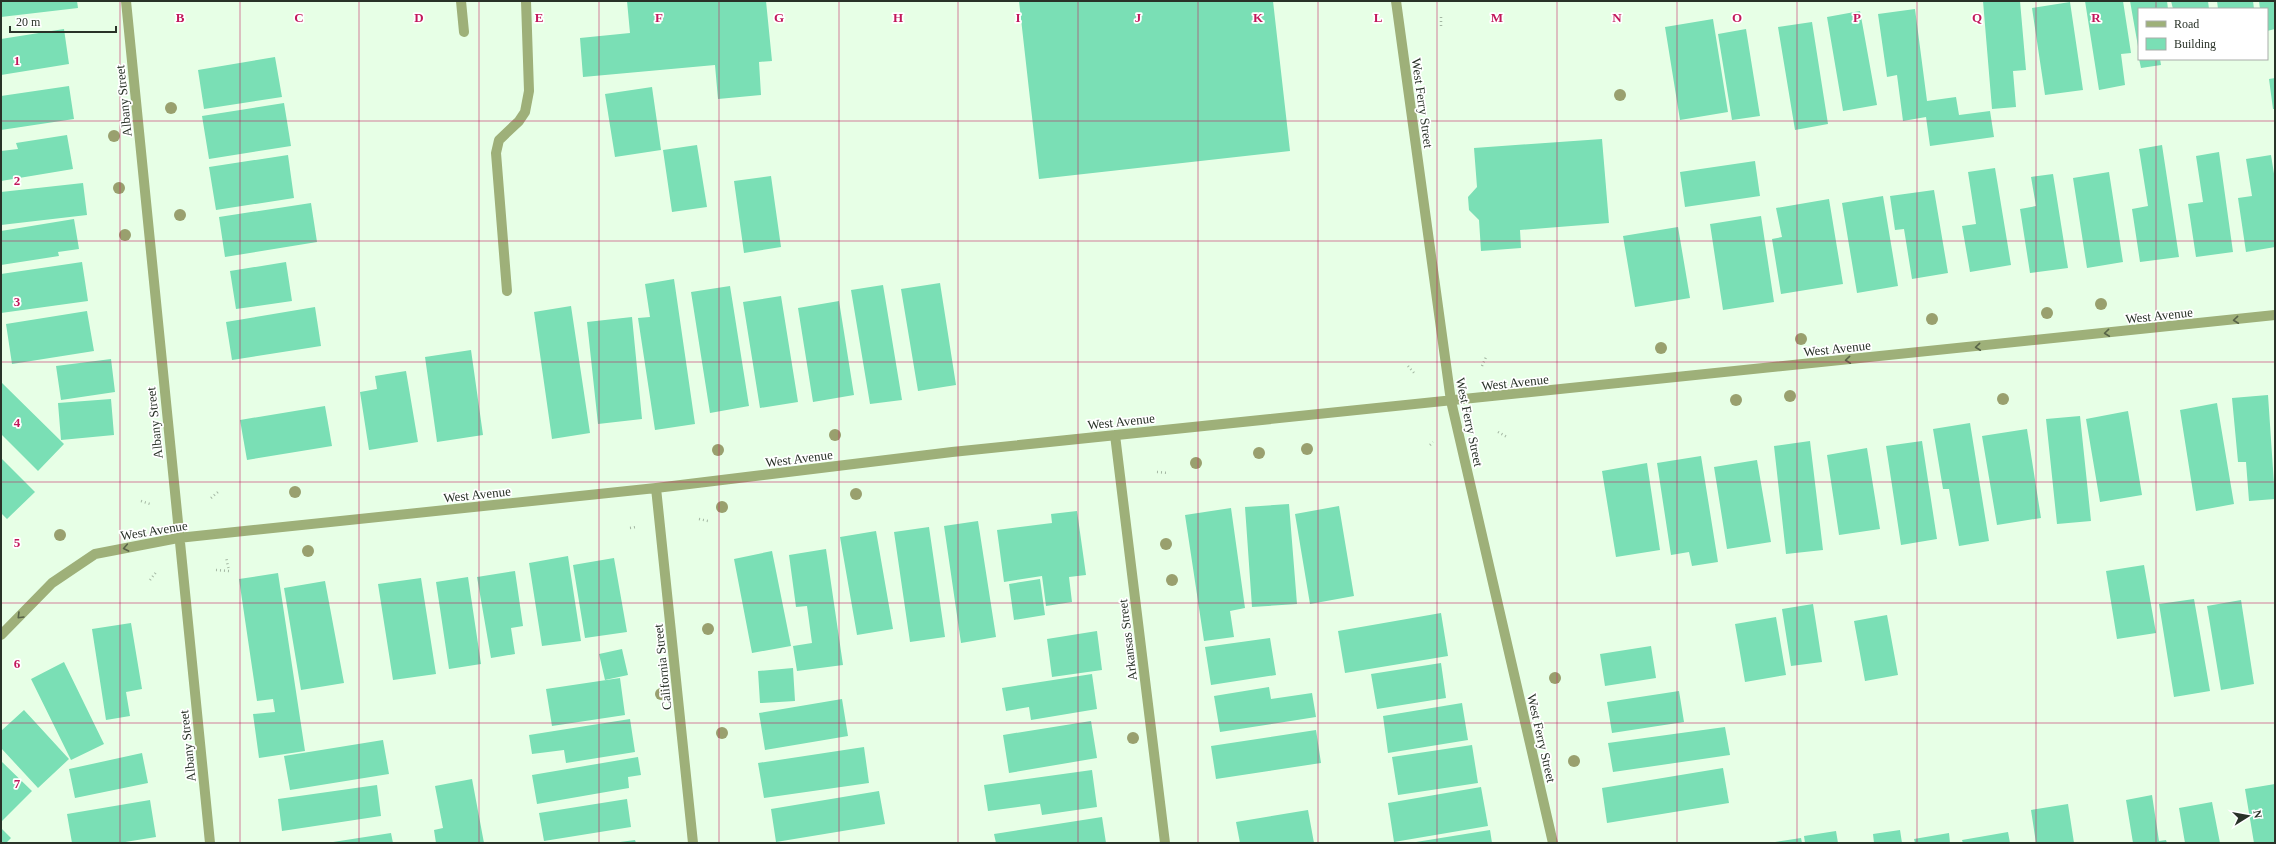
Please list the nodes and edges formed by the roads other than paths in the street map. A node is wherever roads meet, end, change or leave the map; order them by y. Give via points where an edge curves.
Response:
1 (126, 1) edge
2 (461, 1) edge
3 (526, 1) edge
4 (1396, 1) edge
5 (464, 32) dead end
6 (507, 291) dead end
7 (2275, 316) edge
8 (1451, 401) junction
9 (1115, 435) junction
10 (656, 488) junction
11 (178, 538) junction
12 (1, 635) edge
13 (210, 843) edge
14 (693, 843) edge
15 (1165, 843) edge
16 (1552, 843) edge

1 - 11 street, Albany Street
2 - 5 street
3 - 6 street via 529,91 525,112 499,140 496,153
4 - 8 street, West Ferry Street
7 -> 8 street, West Avenue
8 - 9 street, West Avenue
8 - 16 street, West Ferry Street
9 - 10 street, West Avenue
9 - 15 street, Arkansas Street
10 - 11 street, West Avenue
10 - 14 street, California Street
11 -> 12 street, West Avenue via 95,554 52,583
11 - 13 street, Albany Street

